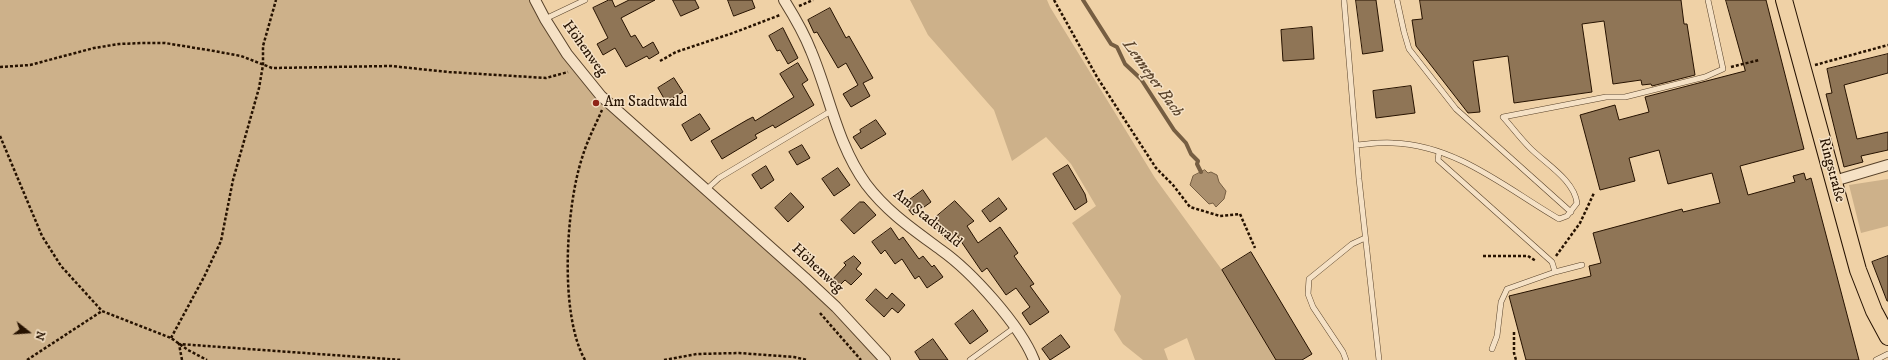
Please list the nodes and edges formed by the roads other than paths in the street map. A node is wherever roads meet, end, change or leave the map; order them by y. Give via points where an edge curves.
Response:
1 (535, 0) edge
2 (585, 0) edge
3 (784, 0) edge
4 (1344, 0) edge
5 (1397, 0) edge
6 (1708, 0) edge
7 (1784, 0) edge
8 (545, 19) junction
9 (831, 111) junction
10 (1356, 145) junction
11 (1439, 152) junction
12 (1888, 165) edge
13 (1834, 181) junction
14 (706, 190) junction
15 (1571, 212) junction
16 (1366, 238) junction
17 (1582, 265) dead end
18 (1555, 272) junction
19 (1014, 328) junction
20 (1888, 337) edge
21 (1492, 349) dead end
22 (1888, 354) edge
23 (885, 360) edge
24 (970, 360) edge
25 (1034, 360) edge
26 (1346, 360) edge
27 (1379, 360) edge
28 (1876, 360) edge

1 - 8 street, Höhenweg
2 - 8 lane
3 - 9 street, Am Stadtwald via 811,51
4 - 10 lane
5 - 15 lane via 1410,49 1456,109
6 - 15 lane via 1723,69 1705,77 1625,97 1606,97 1503,117 1576,194 1577,203
7 - 13 main road, Ringstraße
8 - 14 street, Höhenweg via 577,67 607,102
9 - 14 lane via 719,178
9 - 19 street, Am Stadtwald via 845,148 876,196 898,218 955,261 994,301
10 - 11 lane via 1393,143
10 - 16 lane
11 - 15 lane via 1486,173 1559,219
11 - 18 lane via 1438,160 1552,262
12 - 13 street
13 - 20 main road, Ringstraße via 1858,270 1868,298
14 - 23 street, Höhenweg via 836,307
16 - 26 lane via 1352,244 1309,279 1308,294 1313,307
16 - 27 lane
17 - 18 lane
18 - 21 lane via 1515,285 1504,293 1497,336
19 - 24 lane
19 - 25 street, Am Stadtwald
22 - 28 lane

